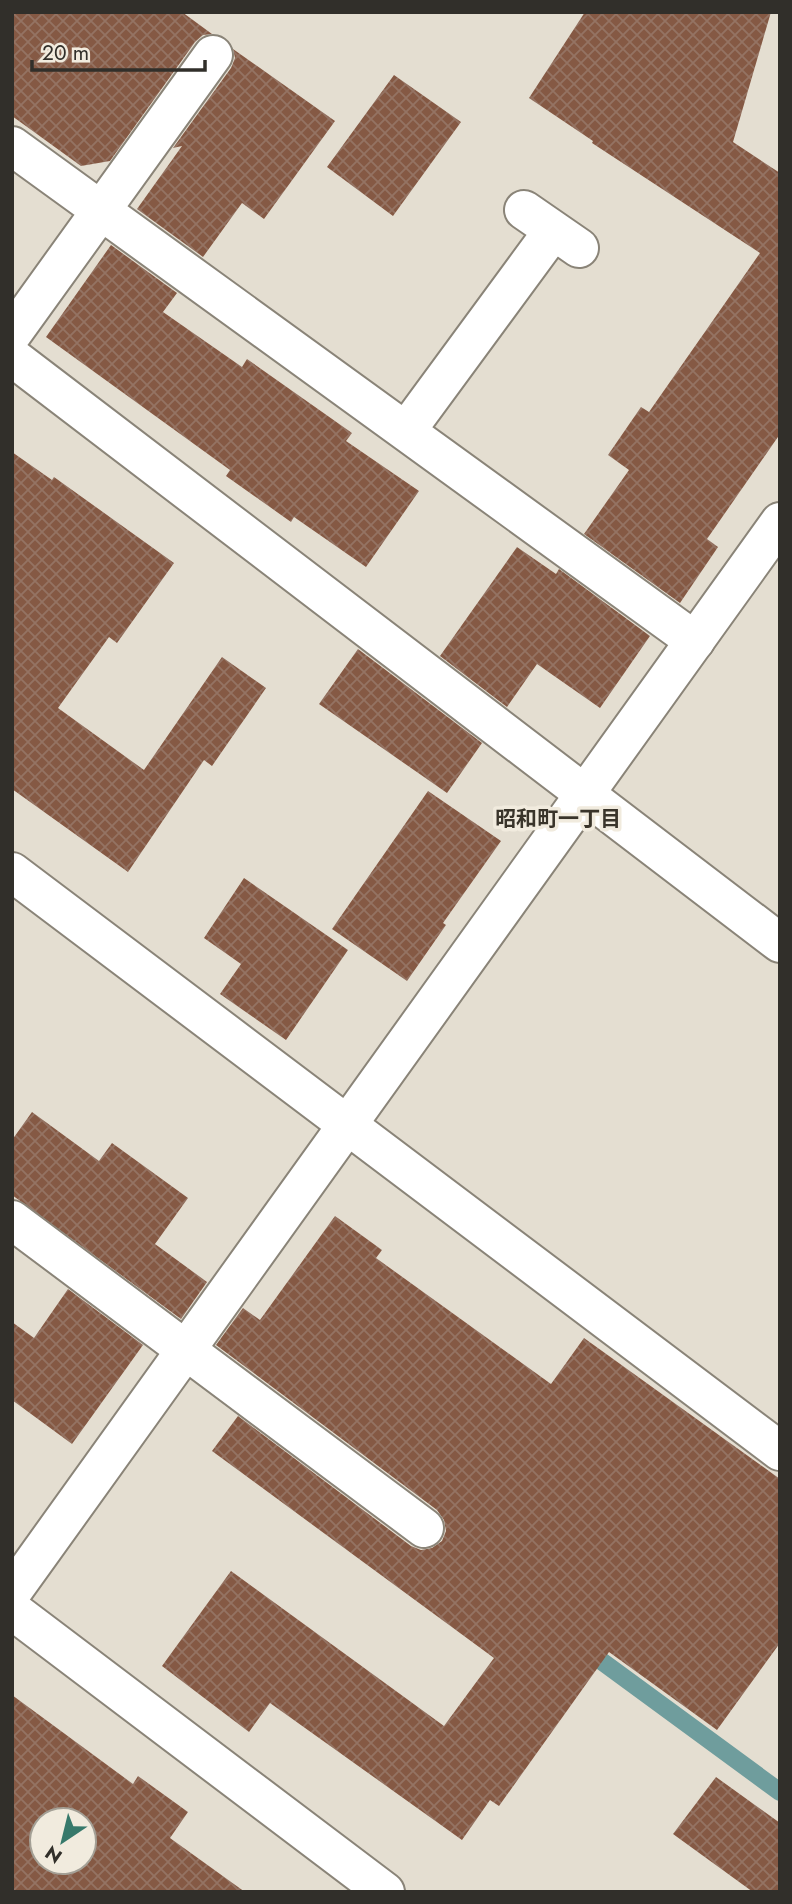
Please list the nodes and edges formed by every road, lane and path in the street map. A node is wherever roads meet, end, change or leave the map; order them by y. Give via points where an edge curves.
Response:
1 (214, 55) dead end
2 (12, 146) edge
3 (100, 210) junction
4 (552, 230) dead end
5 (12, 334) edge
6 (12, 357) edge
7 (405, 431) junction
8 (780, 522) edge
9 (695, 640) junction
10 (584, 795) junction
11 (12, 872) edge
12 (780, 943) edge
13 (349, 1124) junction
14 (12, 1220) edge
15 (186, 1350) junction
16 (780, 1451) edge
17 (424, 1528) dead end
18 (12, 1592) edge
19 (12, 1610) edge
20 (385, 1892) edge

1 - 3 street
2 - 3 street
3 - 5 street
3 - 7 street
4 - 7 street
6 - 10 street
7 - 9 street
8 - 9 street
9 - 10 street
10 - 12 street
10 - 13 street
11 - 13 street
13 - 15 street
13 - 16 street
14 - 15 street
15 - 17 street
15 - 18 street
19 - 20 street

